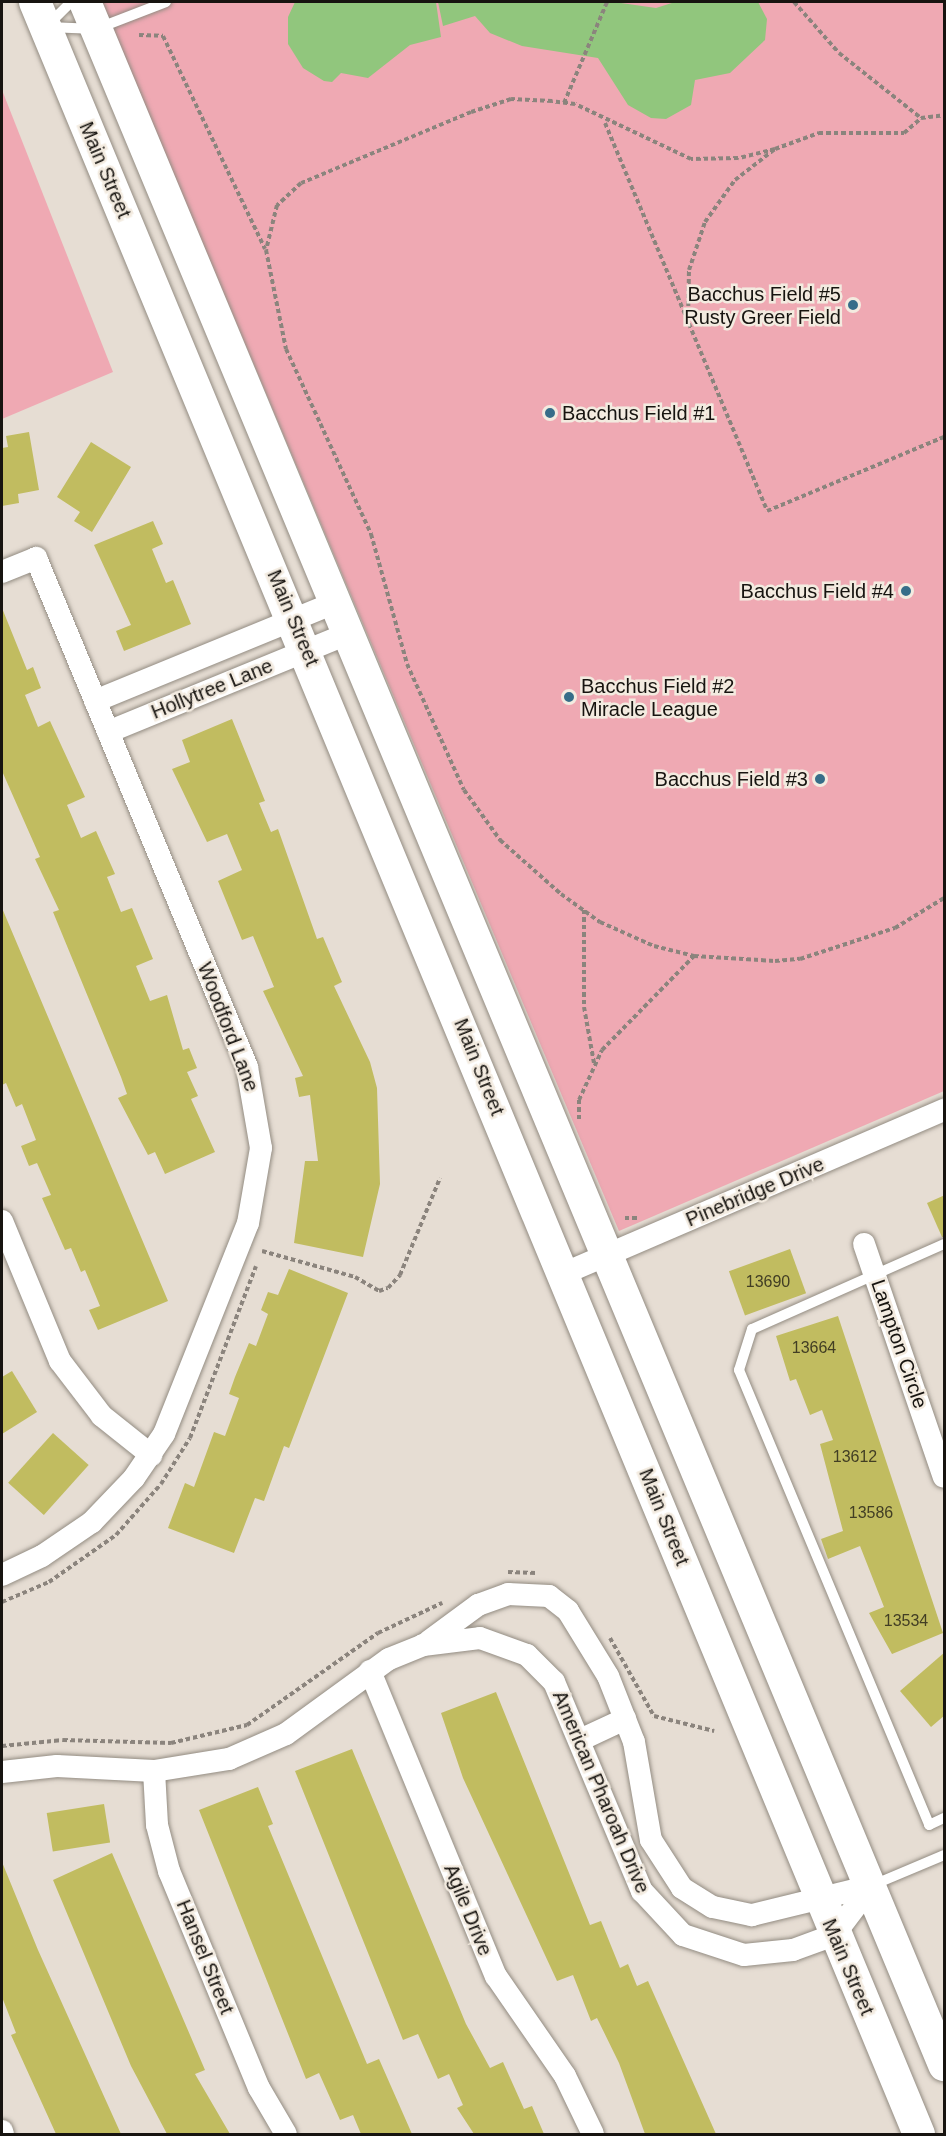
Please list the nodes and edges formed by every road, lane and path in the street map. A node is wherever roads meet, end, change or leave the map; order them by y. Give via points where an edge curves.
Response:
1 (71, 2) edge
2 (166, 2) edge
3 (607, 2) edge
4 (794, 2) edge
5 (41, 14) edge
6 (91, 15) edge
7 (139, 35) dead end
8 (564, 103) junction
9 (945, 115) edge
10 (921, 118) junction
11 (605, 122) junction
12 (776, 149) junction
13 (266, 250) junction
14 (688, 322) junction
15 (943, 437) edge
16 (2, 572) edge
17 (336, 602) junction
18 (294, 619) junction
19 (349, 633) junction
20 (307, 650) junction
21 (95, 701) junction
22 (108, 732) junction
23 (945, 898) edge
24 (584, 910) junction
25 (694, 956) junction
26 (594, 1064) junction
27 (945, 1110) edge
28 (579, 1125) dead end
29 (440, 1178) dead end
30 (619, 1214) dead end
31 (2, 1221) edge
32 (636, 1243) junction
33 (864, 1244) dead end
34 (945, 1244) edge
35 (236, 1255) junction
36 (604, 1257) junction
37 (565, 1273) junction
38 (874, 1273) junction
39 (151, 1455) junction
40 (945, 1477) edge
41 (503, 1573) dead end
42 (2, 1575) edge
43 (544, 1575) dead end
44 (452, 1597) dead end
45 (606, 1634) dead end
46 (423, 1645) junction
47 (370, 1671) junction
48 (625, 1719) junction
49 (714, 1731) dead end
50 (580, 1740) junction
51 (2, 1746) edge
52 (154, 1771) junction
53 (2, 1772) edge
54 (945, 1818) edge
55 (944, 1857) edge
56 (871, 1886) junction
57 (818, 1896) junction
58 (834, 1935) junction
59 (945, 2065) edge
60 (286, 2134) edge
61 (593, 2134) edge
62 (919, 2134) edge

1 - 5 lane
2 - 6 lane
3 - 8 path
4 - 10 path via 839,53
5 - 6 lane
5 - 18 main road, Main Street
6 - 17 main road
7 - 13 path via 163,36
8 - 11 path
8 - 13 path via 511,99 301,183 277,205
9 - 10 path
10 - 12 path via 903,133 819,134
11 - 12 path via 691,159 738,158
11 - 14 path
12 - 14 path via 735,180 705,222 690,270
13 - 24 path via 286,350 371,534 407,664 433,729 464,790 500,840
14 - 15 path via 767,511
16 - 21 street, Woodford Lane via 36,558
17 - 18 street, Hollytree Lane
17 - 19 main road
18 - 20 main road, Main Street
18 - 21 street, Hollytree Lane
19 - 20 street, Hollytree Lane
19 - 36 main road
20 - 22 street, Hollytree Lane
20 - 37 main road, Main Street
21 - 22 street, Woodford Lane
22 - 35 street, Woodford Lane via 254,1091 261,1161 254,1205
23 - 25 path via 895,928 800,959
24 - 25 path via 654,945
24 - 26 path via 584,1007
25 - 26 path via 673,972 632,1025 616,1034
26 - 28 path via 579,1100
27 - 32 street, Pinebridge Drive
29 - 35 path via 400,1275 388,1288 380,1290 263,1247 256,1266
30 - 32 path
31 - 39 street via 60,1361 102,1416
32 - 36 street, Pinebridge Drive
33 - 38 street, Lampton Circle
34 - 38 lane
35 - 39 street, Woodford Lane via 183,1394
36 - 37 street, Pinebridge Drive
36 - 56 main road
37 - 57 main road, Main Street
38 - 40 street, Lampton Circle
38 - 54 lane via 752,1329 739,1370 928,1825
39 - 42 street, Woodford Lane via 86,1526
41 - 43 path via 520,1569
44 - 51 path via 378,1633 247,1725 171,1743 63,1740
45 - 49 path via 624,1656 654,1716
46 - 47 street, American Pharoah Drive
46 - 48 street, American Pharoah Drive via 478,1605 517,1592 541,1593 573,1618 608,1676
46 - 50 street, American Pharoah Drive via 480,1638 527,1655 558,1689
47 - 52 street, American Pharoah Drive via 303,1723 261,1746 209,1764
47 - 61 street, Agile Drive via 496,1976 565,2076
48 - 50 street
48 - 57 street, American Pharoah Drive via 640,1766 651,1840 682,1888 713,1906 752,1915
50 - 58 street, American Pharoah Drive via 642,1891 675,1929 714,1949 753,1956 793,1950
52 - 53 street, American Pharoah Drive via 57,1766
52 - 60 street, Hansel Street via 157,1825 169,1871 259,2088
55 - 56 lane
56 - 57 street, American Pharoah Drive
56 - 58 street
56 - 59 main road
57 - 58 main road, Main Street
58 - 62 main road, Main Street

